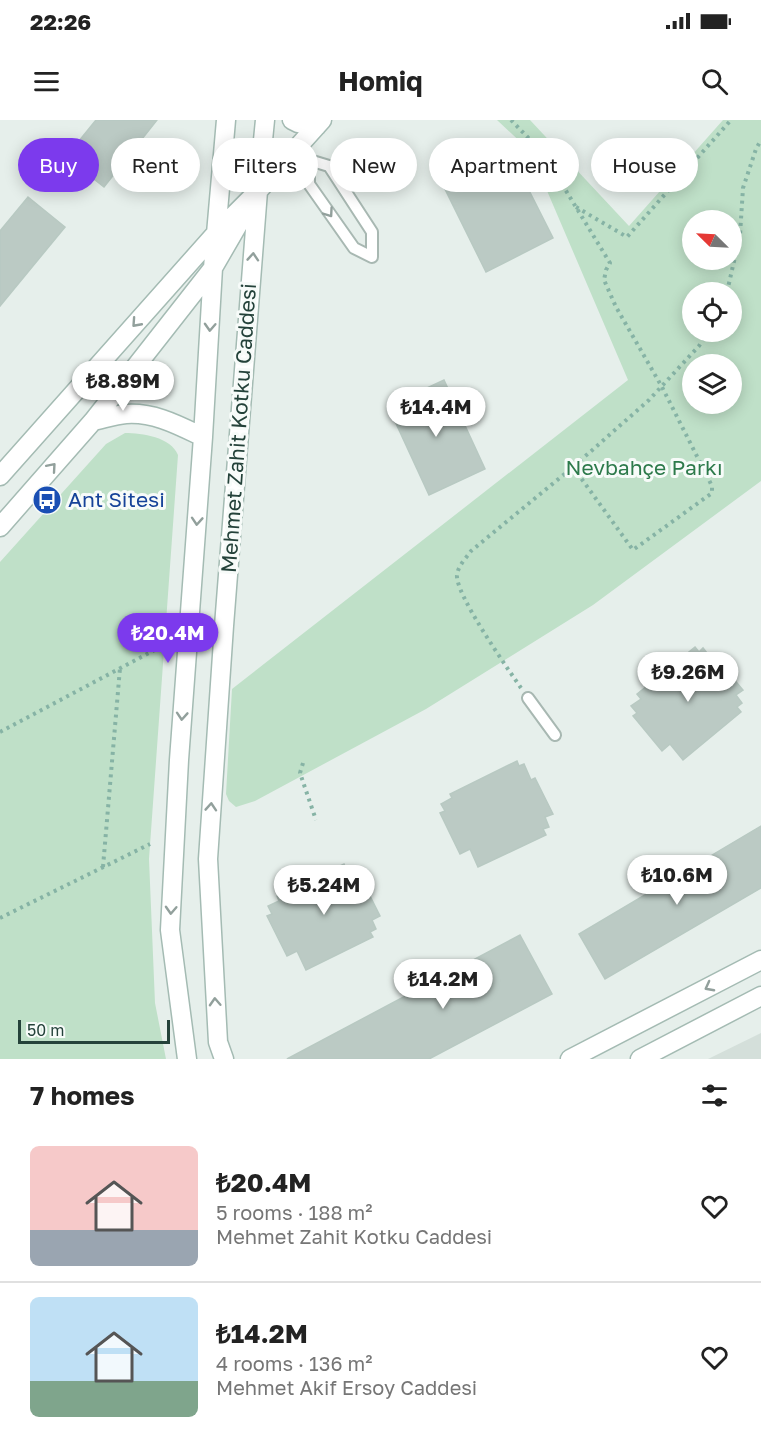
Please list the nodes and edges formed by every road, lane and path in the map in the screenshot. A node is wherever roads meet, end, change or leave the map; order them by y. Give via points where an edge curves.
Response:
1 (226, 120) edge
2 (265, 120) edge
3 (292, 120) edge
4 (512, 120) edge
5 (731, 120) edge
6 (319, 123) edge
7 (263, 138) edge
8 (311, 138) edge
9 (761, 140) edge
10 (303, 154) joint
11 (257, 192) edge
12 (257, 192) edge
13 (258, 192) edge
14 (576, 207) junction
15 (217, 232) junction
16 (213, 268) junction
17 (729, 282) edge
18 (701, 342) edge
19 (662, 387) junction
20 (93, 421) junction
21 (203, 437) junction
22 (573, 467) junction
23 (0, 476) edge
24 (0, 527) edge
25 (164, 645) dead end
26 (120, 668) junction
27 (528, 698) joint
28 (0, 732) edge
29 (555, 735) dead end
30 (303, 763) dead end
31 (316, 819) dead end
32 (150, 844) dead end
33 (103, 867) junction
34 (0, 918) edge
35 (761, 960) edge
36 (761, 996) edge
37 (187, 1059) edge
38 (224, 1059) edge
39 (570, 1059) edge
40 (640, 1059) edge

1 - 15 main road, Mehmet Zahit Kotku Caddesi
2 - 7 main road, Mehmet Zahit Kotku Caddesi
3 - 6 main road
4 - 14 path via 543,153
5 - 14 path via 627,237
6 - 8 main road
9 - 17 path via 743,188 740,235
10 -> 10 lane via 309,184 354,248 372,257 372,232 329,166
11 - 15 main road
12 - 16 main road
38 -> 13 main road, Mehmet Zahit Kotku Caddesi via 218,1042 208,859
14 - 19 path via 610,263 604,280 616,307
15 - 16 main road, Mehmet Zahit Kotku Caddesi
15 -> 23 main road
16 - 20 main road
16 -> 21 main road, Mehmet Zahit Kotku Caddesi
18 - 19 path
19 - 22 path
19 - 22 path via 712,493 633,550
20 - 21 main road via 125,414 151,415
24 -> 20 main road
21 -> 37 main road, Mehmet Zahit Kotku Caddesi via 170,930
22 - 27 path via 471,551 457,576 479,626
25 - 26 path
26 - 28 path
26 - 33 path
27 - 29 lane
30 - 31 path via 300,772
32 - 33 path
33 - 34 path
35 -> 39 main road
36 - 40 main road

